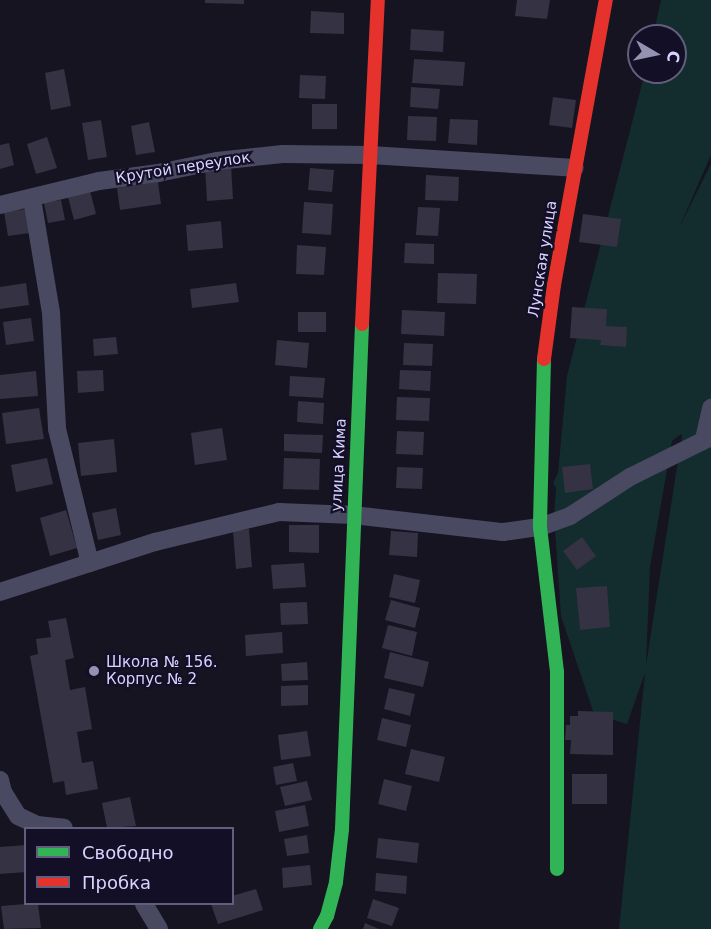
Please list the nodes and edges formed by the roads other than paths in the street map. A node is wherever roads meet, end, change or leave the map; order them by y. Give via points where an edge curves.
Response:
1 (378, 0) edge
2 (606, 0) edge
3 (370, 155) junction
4 (575, 168) junction
5 (32, 199) junction
6 (0, 206) edge
7 (711, 408) edge
8 (707, 438) edge
9 (353, 515) junction
10 (540, 527) junction
11 (90, 564) junction
12 (0, 592) edge
13 (1, 788) edge
14 (55, 827) edge
15 (557, 869) dead end
16 (145, 905) edge
17 (159, 929) edge
18 (320, 929) edge

1 - 3 main road, улица Кима
2 - 4 main road, Лунская улица
3 - 4 street, Крутой переулок
3 - 5 street, Крутой переулок via 283,154 217,161 99,181
3 - 9 main road, улица Кима
4 - 10 main road, Лунская улица via 542,378
5 - 6 street, Крутой переулок
5 - 11 street via 51,314 57,429
7 - 8 street
8 - 10 street via 630,477 570,516
9 - 10 street via 503,532
9 - 11 street via 279,512 155,542
9 - 18 main road, улица Кима via 342,829 336,882
10 - 15 main road, Лунская улица via 557,672
11 - 12 street
13 - 14 street via 18,816 37,825
16 - 17 street

